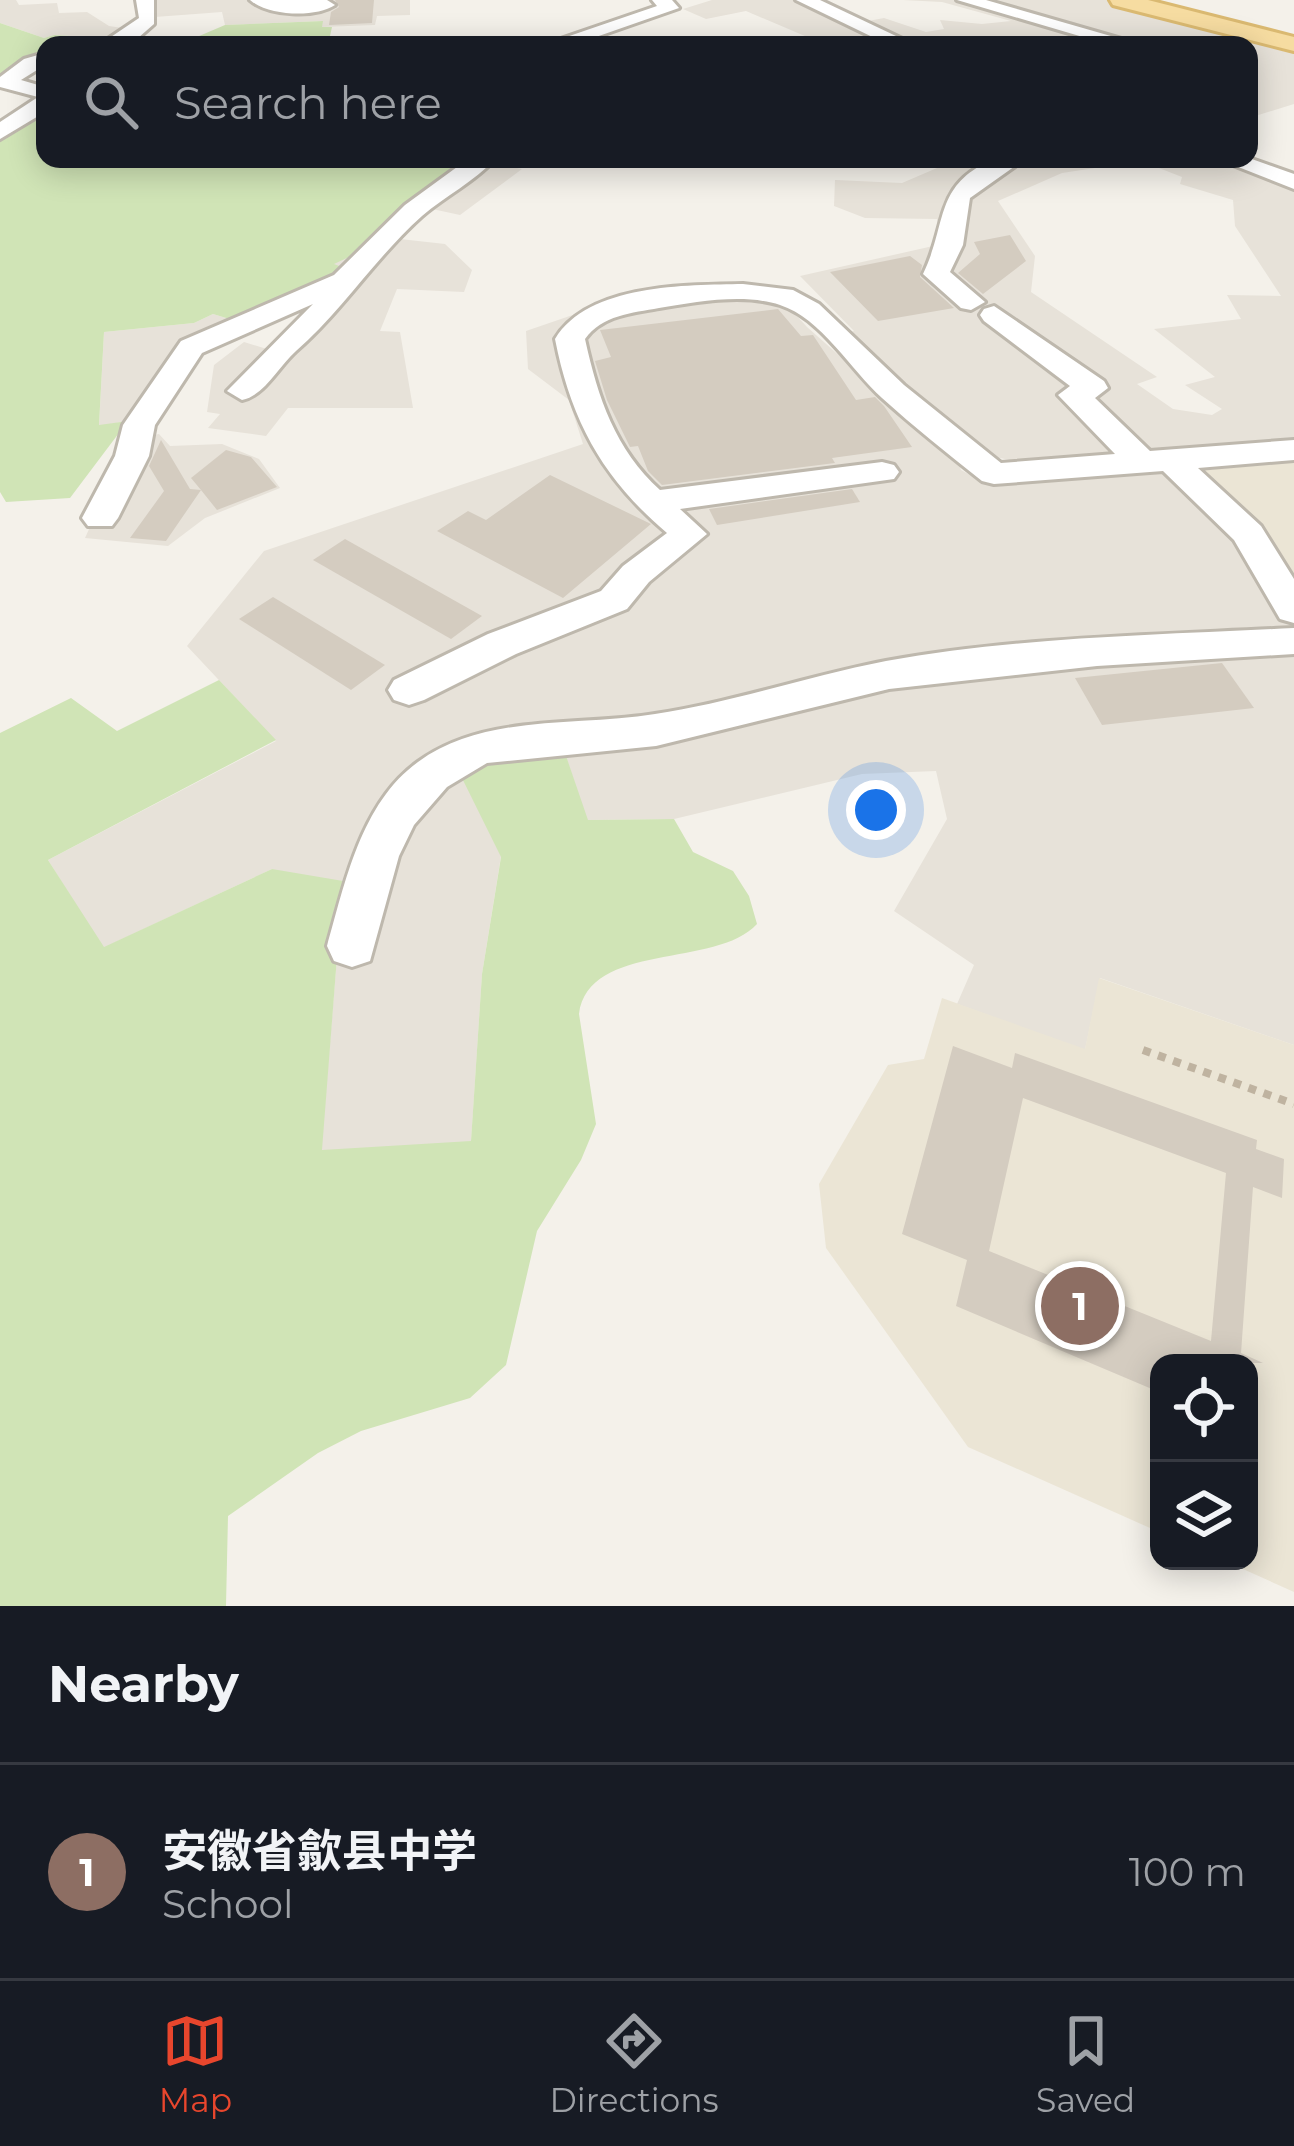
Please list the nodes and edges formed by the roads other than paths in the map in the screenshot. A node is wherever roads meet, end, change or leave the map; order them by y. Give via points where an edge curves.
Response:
1 (168, 0) edge
2 (259, 0) edge
3 (661, 0) edge
4 (806, 0) edge
5 (966, 0) edge
6 (145, 1) edge
7 (1118, 2) edge
8 (326, 8) edge
9 (129, 36) edge
10 (581, 36) edge
11 (885, 36) edge
12 (1099, 36) edge
13 (1294, 44) edge
14 (36, 62) edge
15 (36, 94) edge
16 (36, 105) edge
17 (0, 132) edge
18 (471, 168) edge
19 (993, 168) edge
20 (1255, 168) edge
21 (1294, 182) edge
22 (344, 281) junction
23 (242, 391) dead end
24 (1294, 450) edge
25 (1157, 461) junction
26 (882, 472) dead end
27 (651, 502) junction
28 (100, 518) dead end
29 (1294, 610) edge
30 (1294, 641) edge
31 (409, 690) dead end
32 (352, 946) dead end

1 - 6 street
2 - 8 street
3 - 10 street via 670,8
4 - 11 street
5 - 12 street
6 - 9 street via 148,20
7 - 13 main road
14 - 15 street via 6,82
16 - 17 street
18 - 22 street via 414,210
19 - 25 street via 954,206 950,245 936,274 1093,388 1074,395
20 - 21 street
22 - 23 street via 315,322
22 - 28 street via 191,347 139,425
24 - 25 street
25 - 27 street via 994,474 798,302 702,296 607,311 578,325 570,339 596,430
25 - 29 street via 1256,543
26 - 27 street
27 - 31 street via 689,534 614,600
30 - 32 street via 889,675 656,730 478,748 430,775 397,814 376,856

